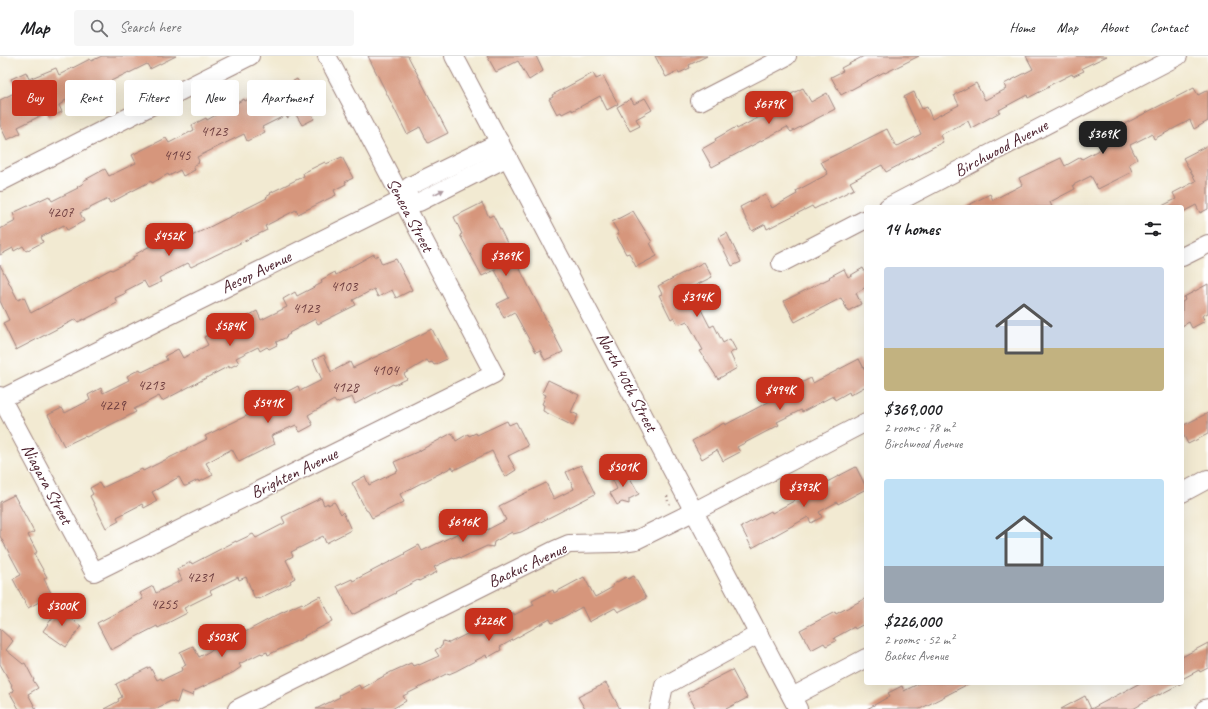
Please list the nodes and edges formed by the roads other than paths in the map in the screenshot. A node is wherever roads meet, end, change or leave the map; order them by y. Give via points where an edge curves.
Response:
1 (250, 56) edge
2 (327, 56) edge
3 (454, 56) edge
4 (787, 56) edge
5 (1178, 56) edge
6 (700, 101) dead end
7 (504, 150) junction
8 (0, 182) edge
9 (402, 200) junction
10 (892, 205) edge
11 (864, 220) edge
12 (1208, 244) edge
13 (1184, 256) edge
14 (781, 263) dead end
15 (494, 374) joint
16 (1, 397) edge
17 (864, 423) edge
18 (1208, 479) edge
19 (1184, 491) edge
20 (695, 511) junction
21 (94, 572) joint
22 (759, 634) junction
23 (864, 659) edge
24 (795, 703) edge
25 (1208, 708) edge
26 (237, 709) edge
27 (659, 709) edge
28 (1205, 709) edge

1 - 8 street
2 - 9 street, Seneca Street
3 - 7 street, North 40th Street
4 - 6 street
5 - 10 street, Birchwood Avenue
7 - 9 street, Aesop Avenue via 410,186
7 - 20 street, North 40th Street
9 - 15 street, Seneca Street
9 - 16 street, Aesop Avenue
11 - 14 street
12 - 13 street
15 - 21 street, Brighten Avenue
16 - 21 street, Niagara Street
17 - 20 street, Backus Avenue
18 - 19 street
20 - 22 street, North 40th Street
20 - 26 street, Backus Avenue via 636,540 569,544 555,550
22 - 24 street, North 40th Street
22 - 27 street via 664,686
23 - 24 street
25 - 28 street

